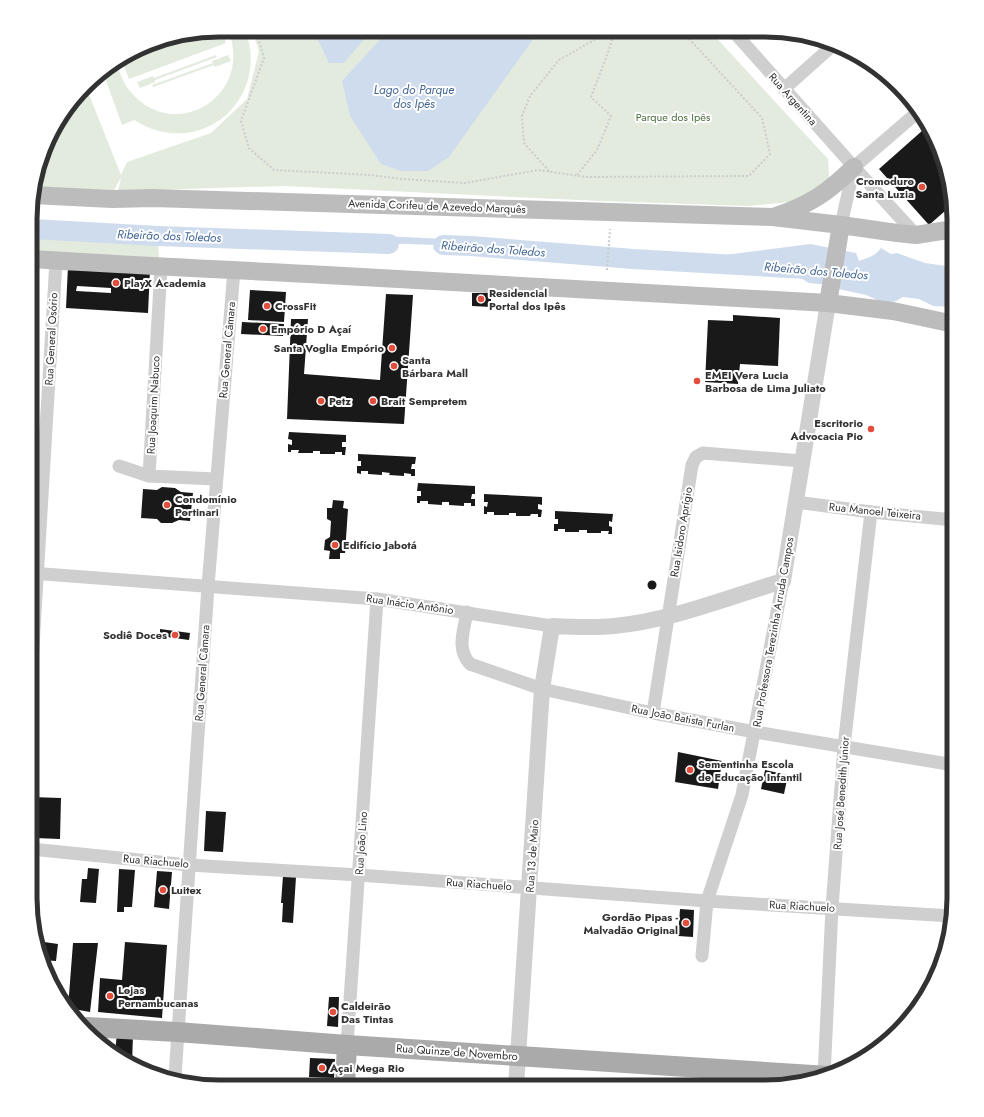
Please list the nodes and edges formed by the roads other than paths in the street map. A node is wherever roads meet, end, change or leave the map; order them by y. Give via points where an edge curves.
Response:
1 (738, 37) edge
2 (829, 49) edge
3 (784, 89) junction
4 (914, 115) edge
5 (854, 167) junction
6 (39, 195) edge
7 (773, 217) junction
8 (840, 230) junction
9 (947, 230) edge
10 (916, 235) junction
11 (37, 259) edge
12 (56, 261) junction
13 (161, 267) junction
14 (234, 270) junction
15 (829, 297) junction
16 (947, 323) edge
17 (802, 461) junction
18 (120, 466) dead end
19 (148, 476) junction
20 (216, 479) junction
21 (796, 502) junction
22 (870, 512) junction
23 (947, 519) edge
24 (37, 531) edge
25 (37, 574) edge
26 (783, 581) junction
27 (208, 586) junction
28 (377, 599) junction
29 (467, 612) junction
30 (668, 616) junction
31 (552, 626) junction
32 (542, 689) junction
33 (653, 713) junction
34 (755, 732) junction
35 (844, 746) junction
36 (947, 764) edge
37 (37, 850) edge
38 (189, 864) junction
39 (359, 875) junction
40 (530, 888) junction
41 (707, 901) junction
42 (832, 908) junction
43 (946, 916) edge
44 (702, 956) dead end
45 (89, 1026) edge
46 (177, 1032) junction
47 (346, 1045) junction
48 (518, 1056) junction
49 (826, 1069) edge
50 (175, 1075) edge
51 (809, 1075) edge
52 (345, 1080) edge
53 (516, 1080) edge

1 - 3 street, Rua Argentina
2 - 3 street
3 - 5 street, Rua Argentina
4 - 5 street
5 - 7 main road via 817,198
5 - 8 street
5 - 10 street, Rua Argentina
6 - 7 main road, Avenida Corifeu de Azevedo Marquês
7 - 8 main road, Avenida Corifeu de Azevedo Marquês
8 - 10 main road, Avenida Corifeu de Azevedo Marquês
8 - 15 main road
9 - 10 main road, Avenida Corifeu de Azevedo Marquês
11 - 12 main road
12 - 13 main road
12 - 24 street, Rua General Osório
13 - 14 main road
13 - 19 street, Rua Joaquim Nabuco
14 - 15 main road
14 - 20 street, Rua General Câmara
15 - 16 main road
15 - 17 street, Rua Professora Terezinha Arruda Campos
17 - 21 street, Rua Professora Terezinha Arruda Campos
17 - 30 street, Rua Isidoro Aprígio via 703,453 696,457 692,465
18 - 19 street
19 - 20 street
20 - 27 street, Rua General Câmara
21 - 22 street, Rua Manoel Teixeira
21 - 26 street, Rua Professora Terezinha Arruda Campos
22 - 23 street, Rua Manoel Teixeira
22 - 35 street, Rua José Benedith Júnior
25 - 27 street, Rua Inácio Antônio
26 - 30 street, Rua Inácio Antônio
26 - 34 street, Rua Professora Terezinha Arruda Campos
27 - 28 street, Rua Inácio Antônio
27 - 38 street, Rua General Câmara
28 - 29 street, Rua Inácio Antônio
28 - 39 street, Rua João Lino
29 - 31 street, Rua Inácio Antônio
29 - 32 street, Rua João Batista Furlan via 462,652 470,664
30 - 31 street, Rua Inácio Antônio via 615,626
30 - 33 street, Rua Isidoro Aprígio
31 - 32 street, Rua 13 de Maio
32 - 33 street, Rua João Batista Furlan
32 - 40 street, Rua 13 de Maio
33 - 34 street, Rua João Batista Furlan
34 - 35 street, Rua João Batista Furlan
34 - 41 street, Rua Professora Terezinha Arruda Campos via 742,795
35 - 36 street, Rua João Batista Furlan
35 - 42 street, Rua José Benedith Júnior
37 - 38 street, Rua Riachuelo
38 - 39 street, Rua Riachuelo
38 - 46 street, Rua General Câmara
39 - 40 street, Rua Riachuelo
39 - 47 street, Rua João Lino
40 - 41 street, Rua Riachuelo
40 - 48 street, Rua 13 de Maio
41 - 42 street, Rua Riachuelo
41 - 44 street, Rua Professora Terezinha Arruda Campos
42 - 43 street, Rua Riachuelo
42 - 49 street, Rua José Benedith Júnior
45 - 46 main road, Rua Quinze de Novembro
46 - 47 main road, Rua Quinze de Novembro
46 - 50 street, Rua General Câmara
47 - 48 main road, Rua Quinze de Novembro
47 - 52 main road, Rua João Lino
48 - 51 main road, Rua Quinze de Novembro
48 - 53 street, Rua 13 de Maio

